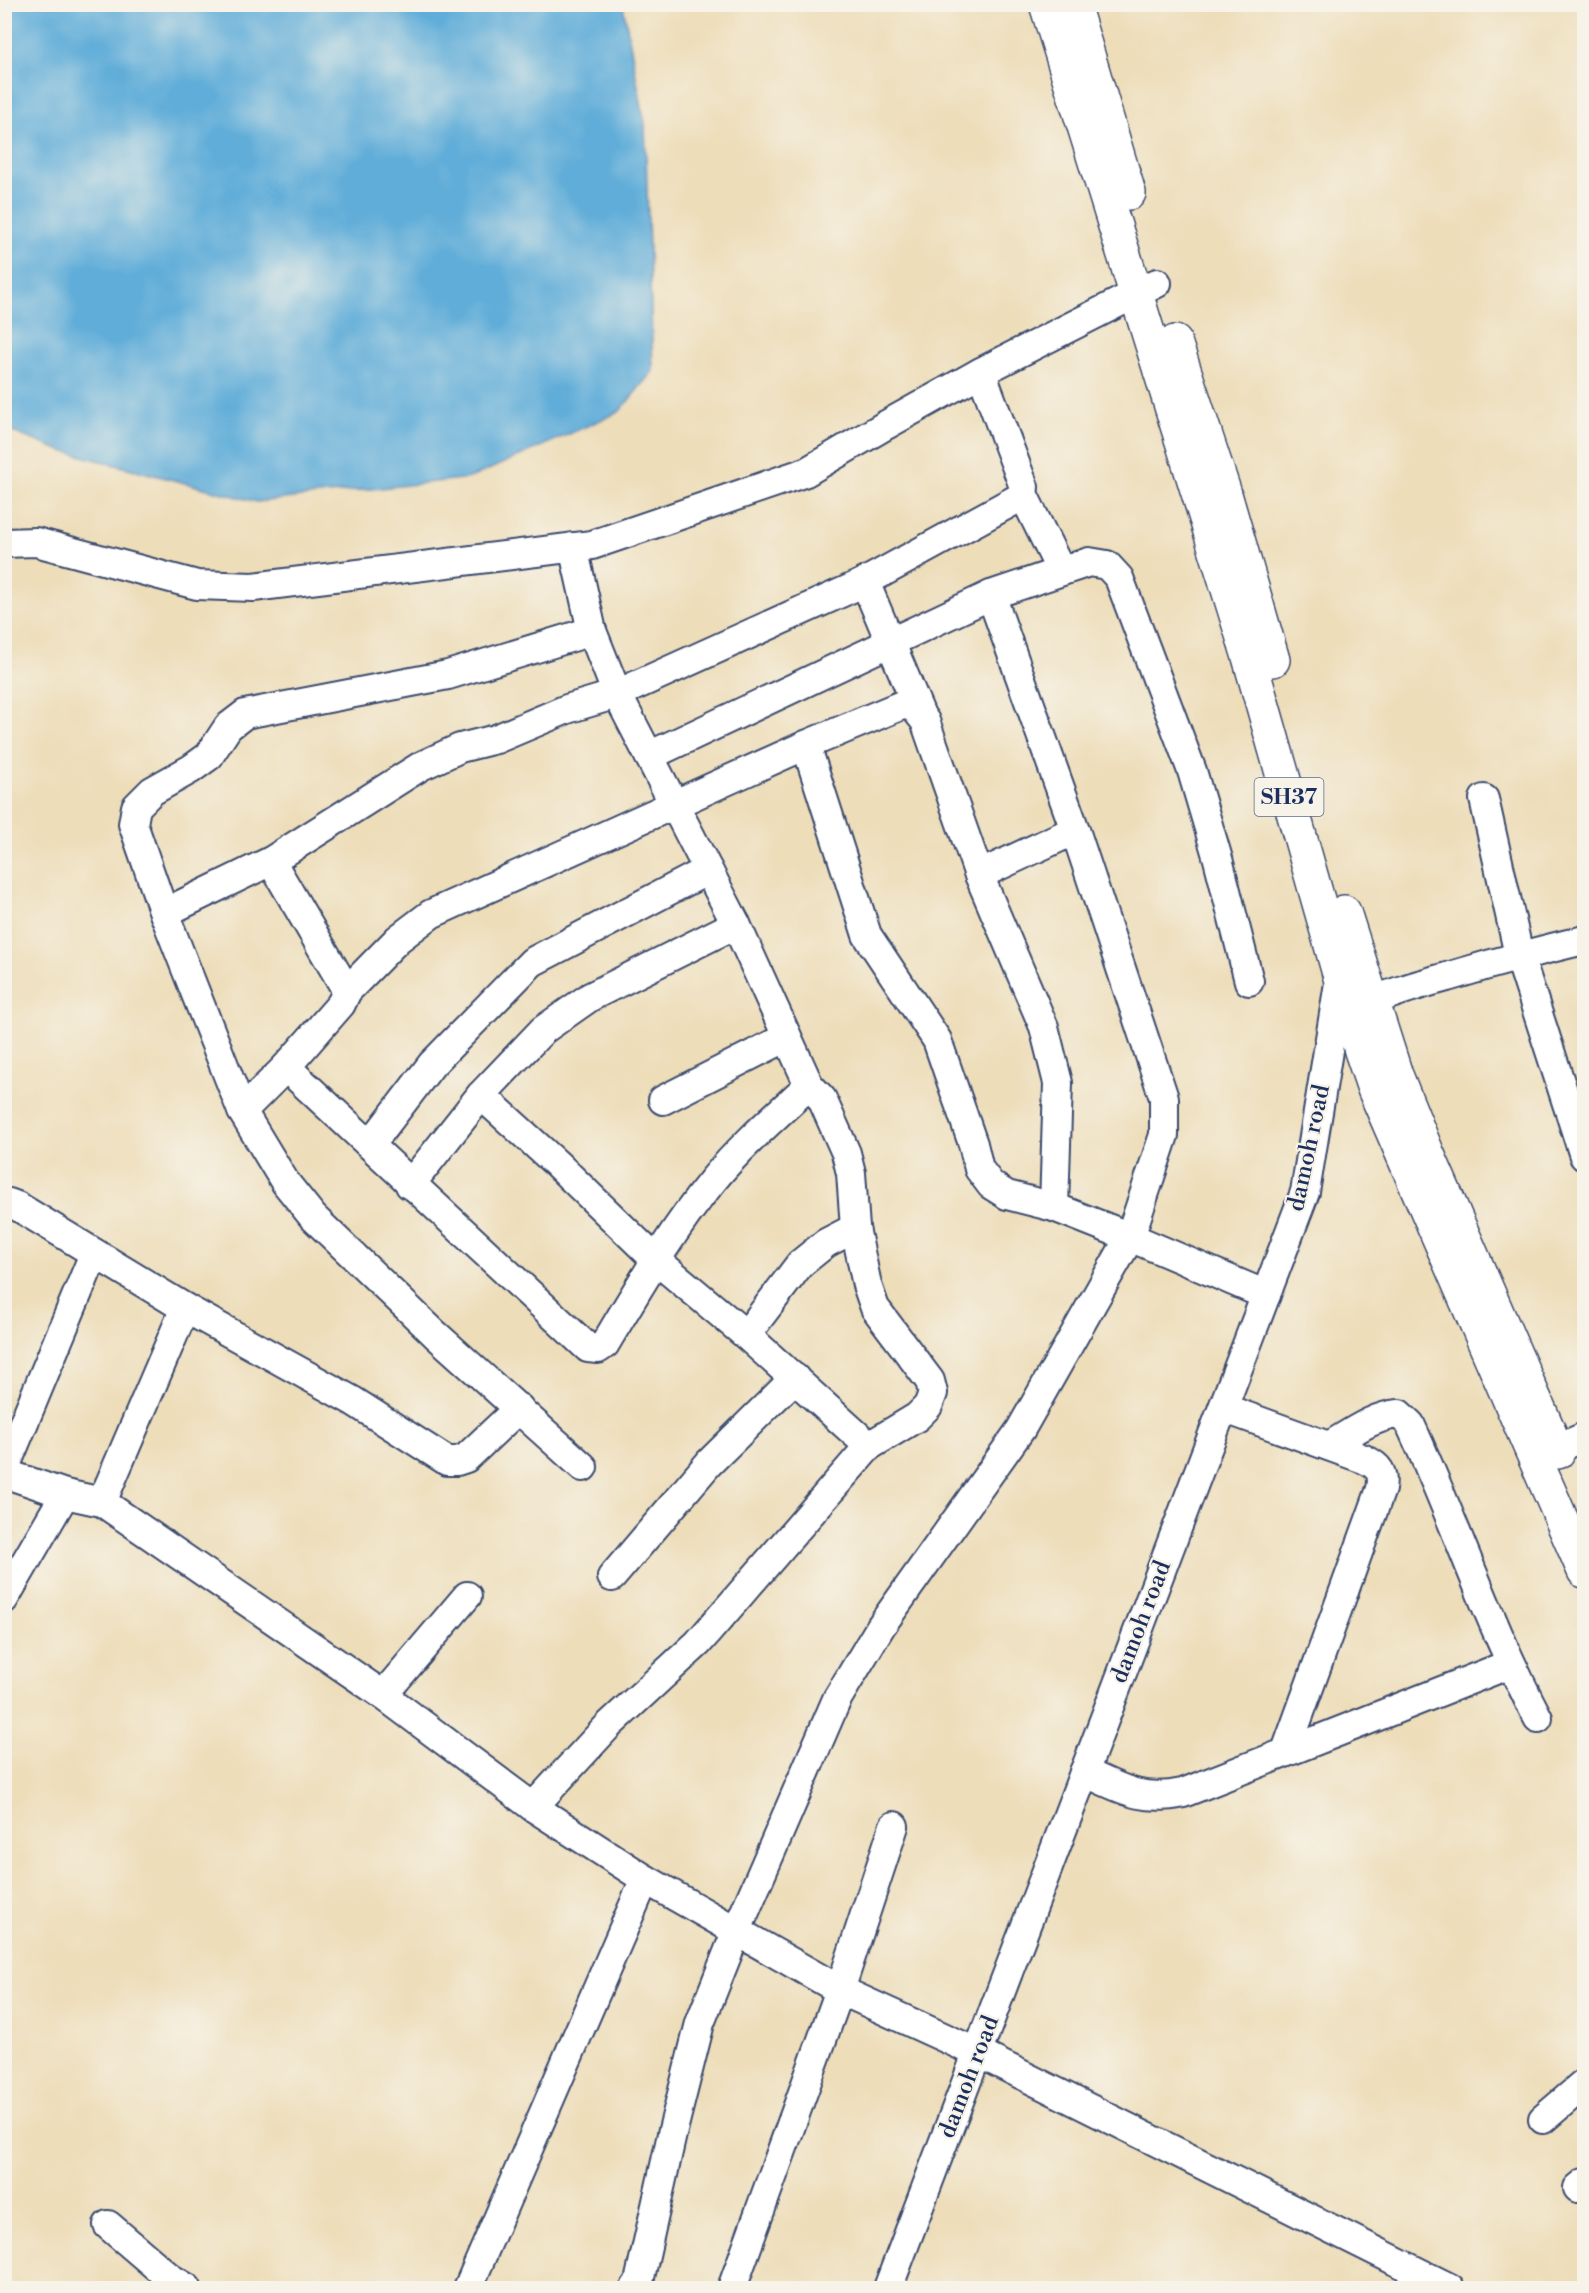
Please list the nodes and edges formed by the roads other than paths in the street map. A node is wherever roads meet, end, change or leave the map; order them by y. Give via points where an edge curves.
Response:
1 (1046, 4) edge
2 (1073, 4) edge
3 (1147, 288) junction
4 (981, 372) junction
5 (1023, 494) junction
6 (4, 543) edge
7 (573, 547) junction
8 (1061, 571) junction
9 (865, 582) junction
10 (991, 595) junction
11 (592, 631) junction
12 (891, 642) junction
13 (617, 694) junction
14 (920, 713) junction
15 (806, 745) junction
16 (649, 756) junction
17 (1484, 799) dead end
18 (675, 805) junction
19 (1075, 830) junction
20 (271, 861) junction
21 (708, 870) junction
22 (980, 875) junction
23 (164, 913) junction
24 (735, 924) junction
25 (1584, 939) edge
26 (1354, 945) junction
27 (1519, 955) junction
28 (1340, 978) junction
29 (1249, 981) dead end
30 (346, 991) junction
31 (1361, 1006) junction
32 (787, 1037) junction
33 (286, 1067) junction
34 (809, 1085) junction
35 (481, 1095) junction
36 (663, 1100) dead end
37 (242, 1111) junction
38 (370, 1145) junction
39 (1584, 1156) edge
40 (410, 1185) junction
41 (4, 1204) edge
42 (1054, 1207) junction
43 (855, 1228) junction
44 (1130, 1237) junction
45 (94, 1254) junction
46 (656, 1260) junction
47 (1266, 1295) junction
48 (185, 1308) junction
49 (746, 1335) junction
50 (795, 1378) junction
51 (519, 1408) junction
52 (1222, 1408) junction
53 (1570, 1443) edge
54 (869, 1446) junction
55 (1329, 1446) junction
56 (583, 1467) dead end
57 (4, 1471) edge
58 (65, 1494) junction
59 (102, 1502) junction
60 (1584, 1515) edge
61 (1584, 1570) edge
62 (612, 1577) dead end
63 (467, 1596) dead end
64 (4, 1599) edge
65 (1510, 1664) junction
66 (383, 1695) junction
67 (1538, 1718) dead end
68 (1286, 1751) junction
69 (1084, 1772) junction
70 (533, 1807) junction
71 (894, 1826) dead end
72 (645, 1879) junction
73 (737, 1930) junction
74 (840, 1990) junction
75 (978, 2053) junction
76 (1584, 2085) edge
77 (1543, 2119) dead end
78 (108, 2225) dead end
79 (187, 2289) edge
80 (468, 2289) edge
81 (635, 2289) edge
82 (732, 2289) edge
83 (888, 2289) edge
84 (1450, 2289) edge

1 - 3 main road, SH37
2 - 3 main road, SH37
3 - 4 street
3 - 26 main road, SH37 via 1246,563
3 - 28 main road, SH37
4 - 5 street via 1019,471
4 - 7 street via 806,472 592,545
5 - 8 street
5 - 9 street
6 - 7 street via 36,542 197,585 253,587
7 - 11 street
8 - 10 street
8 - 29 street via 1089,562 1107,565 1119,578 1192,771
9 - 12 street
9 - 13 street
10 - 12 street
10 - 19 street
11 - 13 street
11 - 23 street via 448,675 245,714 228,727 209,756 152,791 136,807 133,824
12 - 14 street
12 - 16 street
13 - 16 street
13 - 20 street via 567,709 496,739 460,748 421,766
14 - 15 street via 913,706 902,705
14 - 22 street
15 - 18 street
15 - 42 street via 867,935 937,1040 979,1169 991,1185 1007,1195
16 - 18 street
17 - 27 street
18 - 21 street
18 - 30 street via 431,915 398,939
19 - 22 street
19 - 44 street via 1164,1098 1164,1135
20 - 23 street
20 - 30 street
21 - 24 street
21 - 38 street via 532,962 432,1064
22 - 42 street via 1044,1027 1058,1083
23 - 37 street
24 - 32 street
24 - 35 street via 590,997 543,1030
25 - 27 street
26 - 28 street, damoh road
26 - 31 main road, SH37
27 - 31 street
27 - 39 street
28 - 31 main road, SH37
28 - 47 street, damoh road via 1305,1192
30 - 33 street via 341,1004
31 - 53 main road, SH37 via 1396,1075 1427,1152
31 - 61 main road, SH37 via 1374,1089
32 - 34 street
32 - 36 street
33 - 37 street
33 - 38 street
34 - 43 street via 822,1100 846,1153
34 - 46 street via 714,1179
35 - 40 street
35 - 46 street
37 - 51 street via 285,1182 313,1216 435,1334
38 - 40 street
40 - 46 street via 588,1348 598,1349 605,1344
41 - 45 street via 17,1206
42 - 44 street
43 - 49 street via 800,1263
43 - 54 street via 875,1308 930,1381 933,1393 917,1418
44 - 47 street
44 - 73 street via 1021,1429 881,1626 837,1698
45 - 48 street
45 - 57 street
46 - 49 street
47 - 52 street, damoh road
48 - 51 street via 353,1401 447,1461 466,1458
48 - 59 street
49 - 50 street
50 - 54 street
50 - 62 street via 709,1463
51 - 56 street
52 - 55 street
52 - 69 street, damoh road
53 - 60 main road, SH37
54 - 70 street via 698,1643 608,1726
55 - 65 street via 1375,1419 1399,1414 1410,1424
55 - 68 street via 1375,1464 1383,1478
57 - 58 street
58 - 59 street
58 - 64 street
59 - 66 street
63 - 66 street
65 - 67 street
65 - 68 street
66 - 70 street
68 - 69 street via 1167,1796 1149,1797 1126,1791
69 - 75 street, damoh road
70 - 72 street
71 - 74 street
72 - 73 street
72 - 80 street
73 - 74 street
73 - 81 street via 700,2024
74 - 75 street
74 - 82 street
75 - 83 street, damoh road
75 - 84 street
76 - 77 street
78 - 79 street

